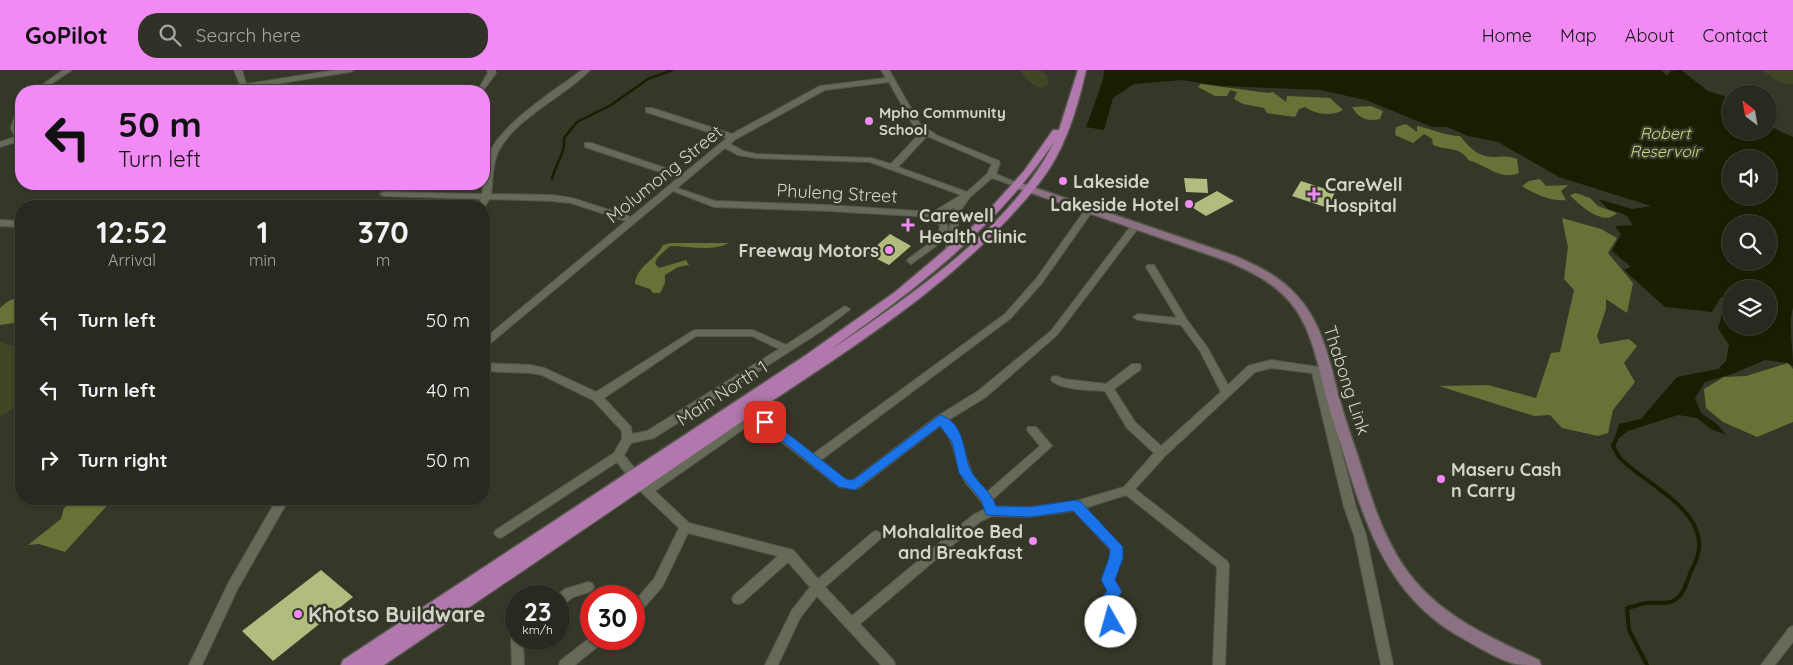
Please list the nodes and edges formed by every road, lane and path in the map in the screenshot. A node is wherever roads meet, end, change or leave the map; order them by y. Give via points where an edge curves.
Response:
1 (68, 70) edge
2 (238, 70) edge
3 (350, 70) edge
4 (491, 70) edge
5 (586, 70) edge
6 (885, 70) edge
7 (1082, 70) edge
8 (890, 80) junction
9 (47, 85) edge
10 (244, 85) edge
11 (272, 85) edge
12 (484, 85) edge
13 (649, 110) dead end
14 (925, 132) junction
15 (733, 138) junction
16 (15, 139) edge
17 (0, 144) edge
18 (724, 144) junction
19 (588, 145) dead end
20 (894, 167) junction
21 (991, 175) junction
22 (683, 177) junction
23 (490, 178) edge
24 (1023, 187) junction
25 (670, 188) junction
26 (488, 190) edge
27 (384, 194) dead end
28 (968, 195) junction
29 (487, 196) junction
30 (485, 200) edge
31 (1090, 208) junction
32 (935, 215) junction
33 (632, 220) junction
34 (0, 223) edge
35 (15, 224) edge
36 (1136, 225) junction
37 (949, 252) junction
38 (911, 261) dead end
39 (1151, 267) dead end
40 (845, 309) dead end
41 (1138, 317) dead end
42 (1184, 322) junction
43 (490, 339) edge
44 (788, 349) junction
45 (490, 367) edge
46 (1136, 368) dead end
47 (1322, 371) junction
48 (1056, 380) dead end
49 (1108, 388) junction
50 (1226, 392) junction
51 (597, 397) junction
52 (940, 420) junction
53 (1032, 430) dead end
54 (627, 439) junction
55 (1161, 453) junction
56 (618, 456) junction
57 (813, 460) junction
58 (640, 484) junction
59 (1128, 490) junction
60 (987, 498) junction
61 (280, 505) edge
62 (1076, 506) junction
63 (991, 511) junction
64 (685, 527) junction
65 (500, 533) dead end
66 (876, 536) dead end
67 (789, 554) junction
68 (817, 587) junction
69 (645, 598) edge
70 (738, 599) dead end
71 (851, 624) junction
72 (1793, 632) edge
73 (1108, 634) dead end
74 (517, 650) edge
75 (585, 650) edge
76 (570, 663) edge
77 (195, 665) edge
78 (349, 665) edge
79 (370, 665) edge
80 (518, 665) edge
81 (771, 665) edge
82 (889, 665) edge
83 (1218, 665) edge
84 (1387, 665) edge
85 (1533, 665) edge
86 (1767, 665) edge

1 - 9 street
2 - 10 street
3 - 11 street
4 - 12 street
5 - 23 street via 500,143 494,153
6 - 8 street
7 - 24 main road, Main North 1 via 1067,123 1052,154
8 - 14 street
8 - 15 street, Molumong Street via 822,88
13 - 15 street
14 - 20 street
14 - 21 street via 996,163
15 - 18 street, Molumong Street
16 - 17 street
18 - 20 street via 749,156 872,160
18 - 22 street, Molumong Street
19 - 22 street
20 - 28 street
21 - 24 street
21 - 28 street
22 - 25 street, Molumong Street
24 - 31 main road, Thabong Link
24 - 37 main road, Main North 1
24 - 58 main road, Main North 1 via 979,243 945,274
25 - 32 street, Phuleng Street via 714,204
25 - 33 street, Molumong Street
26 - 29 street
27 - 29 street
28 - 32 street
28 - 37 street via 957,210
29 - 30 street
29 - 33 street via 530,196 572,201
31 - 36 main road, Thabong Link
31 - 57 street via 1039,282 1008,316
32 - 38 street via 944,226 942,237
33 - 43 street, Molumong Street
34 - 35 street
36 - 47 main road, Thabong Link via 1222,255 1273,280 1296,301 1311,328
36 - 52 street via 1059,329 982,394
37 - 58 main road, Main North 1 via 875,313
39 - 42 street
40 - 44 street
41 - 42 street
42 - 50 street via 1204,350
44 - 51 street via 753,333 694,333
44 - 54 street via 650,435
45 - 51 street via 544,372
46 - 49 street
47 - 50 street via 1271,364 1252,369
47 - 84 street
47 - 85 main road, Thabong Link via 1381,546 1398,571 1427,604 1447,620
48 - 49 street
49 - 55 street via 1131,425
50 - 55 street
51 - 54 street via 626,430
52 - 57 street via 855,485 843,484
52 - 60 street via 951,428 958,441 966,473
53 - 60 street via 1047,446
54 - 56 street
55 - 59 street
56 - 58 street
56 - 65 street
57 - 58 street via 755,415 663,478
58 - 64 street
58 - 78 main road, Main North 1
58 - 79 main road, Main North 1
59 - 62 street
59 - 83 street via 1223,565
60 - 63 street
61 - 77 street via 233,586
62 - 63 street via 1030,512
62 - 73 street via 1116,547 1116,558 1108,580 1115,592 1107,600 1111,622
63 - 71 street via 977,518
64 - 67 street
64 - 69 street via 658,583
66 - 68 street
67 - 68 street
67 - 70 street
68 - 71 street
68 - 81 street via 796,614
71 - 82 street
72 - 86 street
74 - 80 street
75 - 76 street

